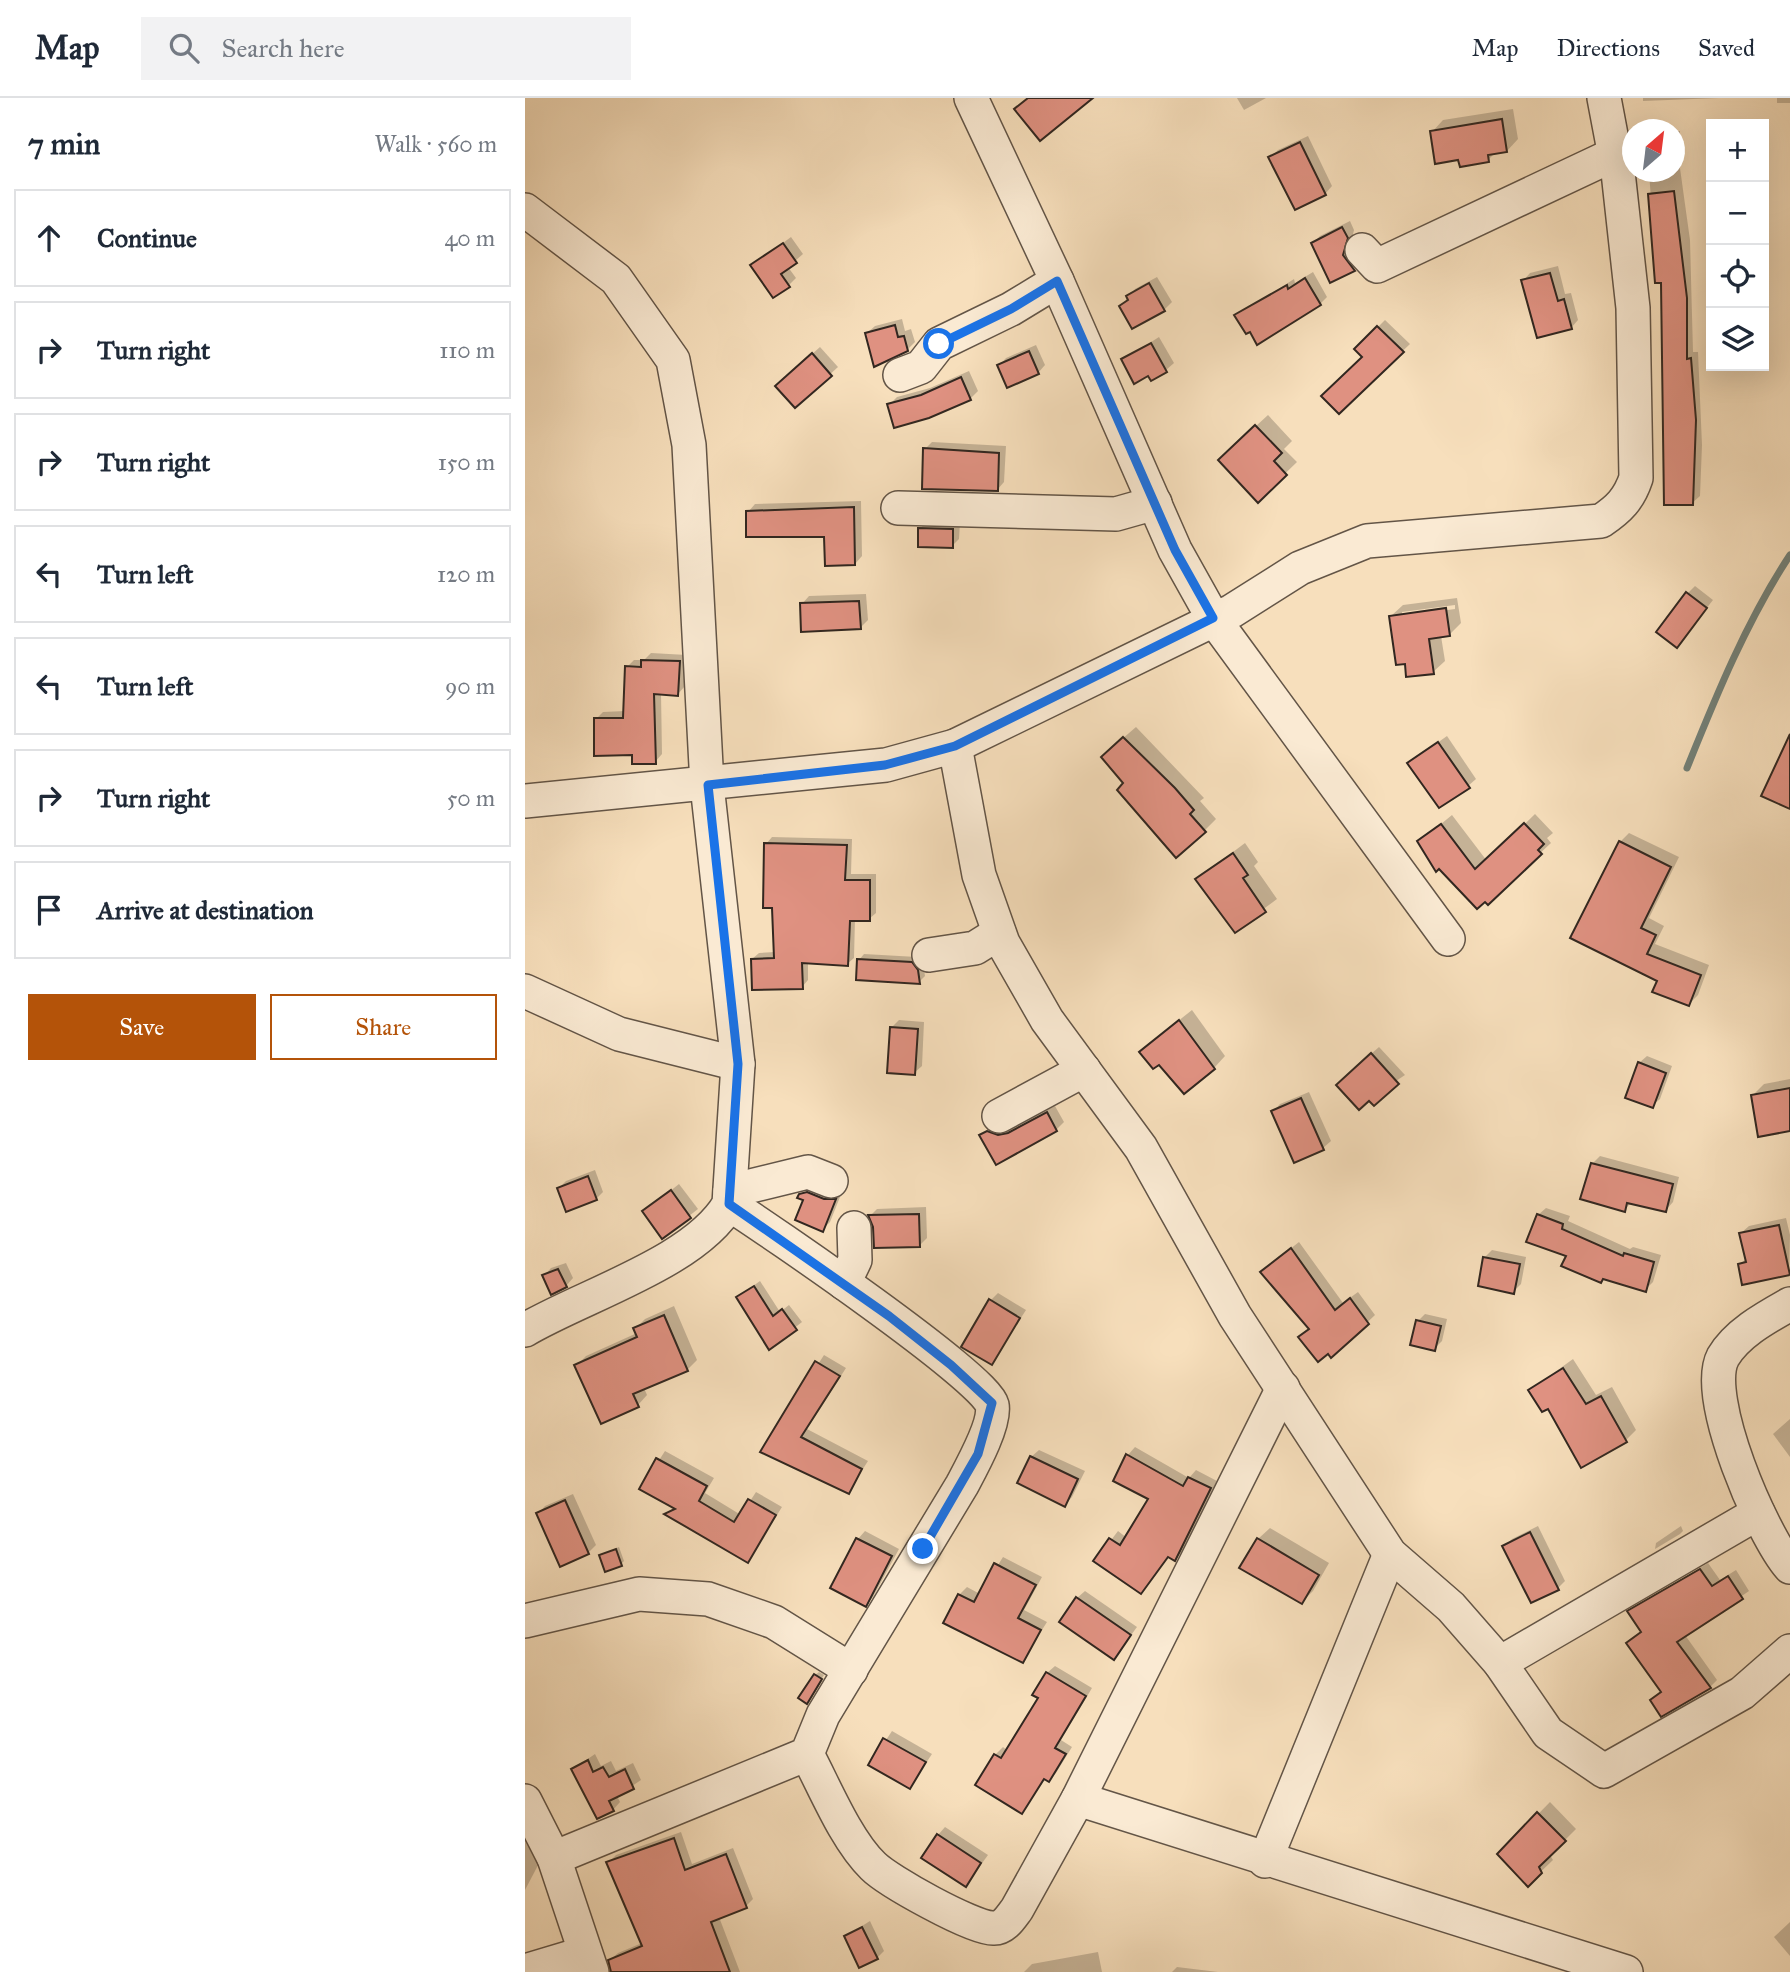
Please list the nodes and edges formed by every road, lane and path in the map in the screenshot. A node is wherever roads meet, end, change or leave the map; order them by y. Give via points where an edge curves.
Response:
1 (971, 98) edge
2 (1604, 98) edge
3 (1615, 154) junction
4 (525, 210) edge
5 (1362, 250) dead end
6 (1057, 281) junction
7 (900, 375) dead end
8 (1155, 503) junction
9 (898, 508) dead end
10 (1213, 618) junction
11 (955, 746) junction
12 (708, 785) junction
13 (525, 802) edge
14 (999, 933) junction
15 (1448, 939) dead end
16 (929, 955) dead end
17 (525, 991) edge
18 (738, 1064) junction
19 (1084, 1070) junction
20 (999, 1116) dead end
21 (831, 1181) dead end
22 (729, 1198) junction
23 (854, 1227) dead end
24 (844, 1283) junction
25 (1790, 1304) edge
26 (525, 1331) edge
27 (1283, 1388) junction
28 (1758, 1513) junction
29 (1390, 1554) junction
30 (1790, 1567) edge
31 (525, 1621) edge
32 (1790, 1651) edge
33 (1500, 1663) junction
34 (851, 1670) junction
35 (807, 1754) junction
36 (1078, 1799) junction
37 (525, 1801) edge
38 (554, 1858) junction
39 (1265, 1861) junction
40 (588, 1963) edge
41 (525, 1971) edge
42 (1626, 1972) edge

1 - 6 street
2 - 3 street
3 - 5 street via 1377,266
3 - 10 street via 1633,307 1636,465 1636,478 1620,508 1601,521 1367,541 1300,568
4 - 12 street via 617,279 673,360 689,445
6 - 7 street via 939,344 921,367
6 - 8 street
8 - 9 street via 1116,514
8 - 10 street
10 - 11 street
10 - 15 street
11 - 12 street via 885,765
11 - 14 street via 979,875
12 - 13 street
12 - 18 street
14 - 16 street via 975,948
14 - 19 street via 1047,1020
17 - 18 street via 619,1034
18 - 22 street
19 - 20 street
19 - 27 street via 1141,1148 1235,1316
21 - 22 street via 808,1172
22 - 24 street
22 - 26 street via 710,1229 649,1269
23 - 24 street via 855,1259
24 - 34 street via 951,1365 985,1394 992,1409 978,1454 962,1485
25 - 28 street via 1755,1324 1723,1358 1718,1395
27 - 29 street
27 - 36 street
28 - 30 street via 1774,1549
28 - 33 street
29 - 33 street via 1451,1606
29 - 39 street
31 - 34 street via 639,1594 708,1600 775,1622
32 - 33 street via 1742,1693 1605,1771 1548,1733
34 - 35 street via 823,1715
35 - 36 street via 872,1866 927,1900 993,1929 1005,1924 1017,1909
35 - 38 street
36 - 39 street
37 - 38 street
38 - 40 street
39 - 42 street
40 - 41 street

